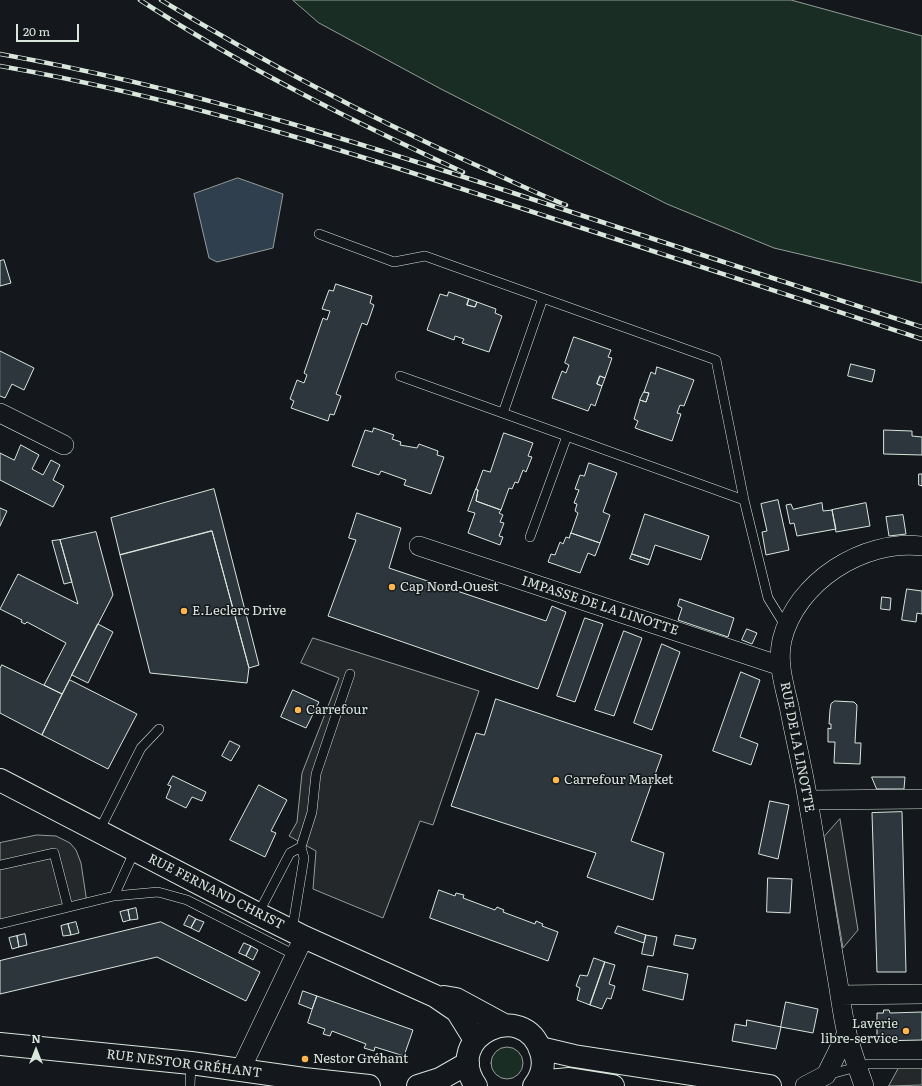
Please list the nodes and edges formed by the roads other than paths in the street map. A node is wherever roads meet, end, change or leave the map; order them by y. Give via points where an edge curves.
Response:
1 (319, 234) dead end
2 (542, 298) junction
3 (400, 376) dead end
4 (0, 413) edge
5 (503, 413) junction
6 (567, 436) junction
7 (64, 445) dead end
8 (744, 500) junction
9 (530, 537) dead end
10 (419, 546) dead end
11 (922, 546) edge
12 (786, 627) junction
13 (781, 666) junction
14 (350, 674) dead end
15 (159, 729) dead end
16 (0, 780) edge
17 (922, 799) edge
18 (808, 800) junction
19 (99, 831) junction
20 (301, 847) junction
21 (134, 850) junction
22 (0, 864) edge
23 (114, 896) junction
24 (68, 907) junction
25 (258, 914) junction
26 (0, 924) edge
27 (297, 941) junction
28 (922, 994) edge
29 (840, 995) junction
30 (435, 996) junction
31 (504, 1025) junction
32 (847, 1033) junction
33 (475, 1040) junction
34 (0, 1044) edge
35 (540, 1048) junction
36 (191, 1063) junction
37 (468, 1063) junction
38 (922, 1064) edge
39 (858, 1067) junction
40 (240, 1071) junction
41 (826, 1075) junction
42 (335, 1084) edge
43 (536, 1084) edge
44 (190, 1086) edge
45 (369, 1086) edge
46 (418, 1086) edge
47 (476, 1086) edge
48 (614, 1086) edge
49 (770, 1086) edge
50 (805, 1086) edge
51 (864, 1086) edge

1 - 2 lane via 394,262 425,256
2 - 5 lane
2 - 8 lane via 716,360
3 - 5 lane
4 - 7 street
5 - 6 lane
6 - 8 lane
6 - 9 lane
8 - 12 lane via 768,598
10 - 13 street, IMPASSE DE LA LINOTTE
11 - 12 street, RUE DE LA LINOTTE via 909,544 887,547 841,565 822,578 807,593
12 - 13 street, RUE DE LA LINOTTE via 780,652
13 - 18 street, RUE DE LA LINOTTE
14 - 20 lane via 316,774 312,812
15 - 19 lane via 141,748
16 - 19 main road, RUE FERNAND CHRIST
17 - 18 street
18 - 29 street, RUE DE LA LINOTTE
19 - 21 main road, RUE FERNAND CHRIST
20 - 25 lane via 290,853
20 - 27 lane via 304,858
21 - 23 lane
21 - 25 main road, RUE FERNAND CHRIST
22 - 24 lane via 54,853
23 - 24 lane
23 - 27 lane via 158,892 187,900
24 - 26 lane
25 - 27 main road, RUE FERNAND CHRIST
27 - 30 main road, RUE FERNAND CHRIST
27 - 40 street
28 - 29 street
29 - 32 street, RUE DE LA LINOTTE
30 - 31 main road, RUE FERNAND CHRIST via 456,998
30 - 33 main road, RUE FERNAND CHRIST via 456,1011
31 - 33 main road via 483,1032
31 - 35 main road, RUE FERNAND CHRIST via 526,1031
32 - 39 street, RUE DE LA LINOTTE
32 - 41 street
33 - 37 main road
34 - 36 main road, RUE NESTOR GRÉHANT
35 - 43 main road via 542,1065
35 - 49 main road via 582,1057
36 - 40 main road, RUE NESTOR GRÉHANT
36 - 44 lane
37 - 46 main road via 440,1079
37 - 47 main road via 469,1072
38 - 39 lane via 868,1064
39 - 41 lane
39 - 51 street, RUE DE LA LINOTTE
40 - 42 main road, RUE NESTOR GRÉHANT
41 - 50 street
42 - 45 main road, RUE NESTOR GRÉHANT
43 - 48 main road via 569,1080

